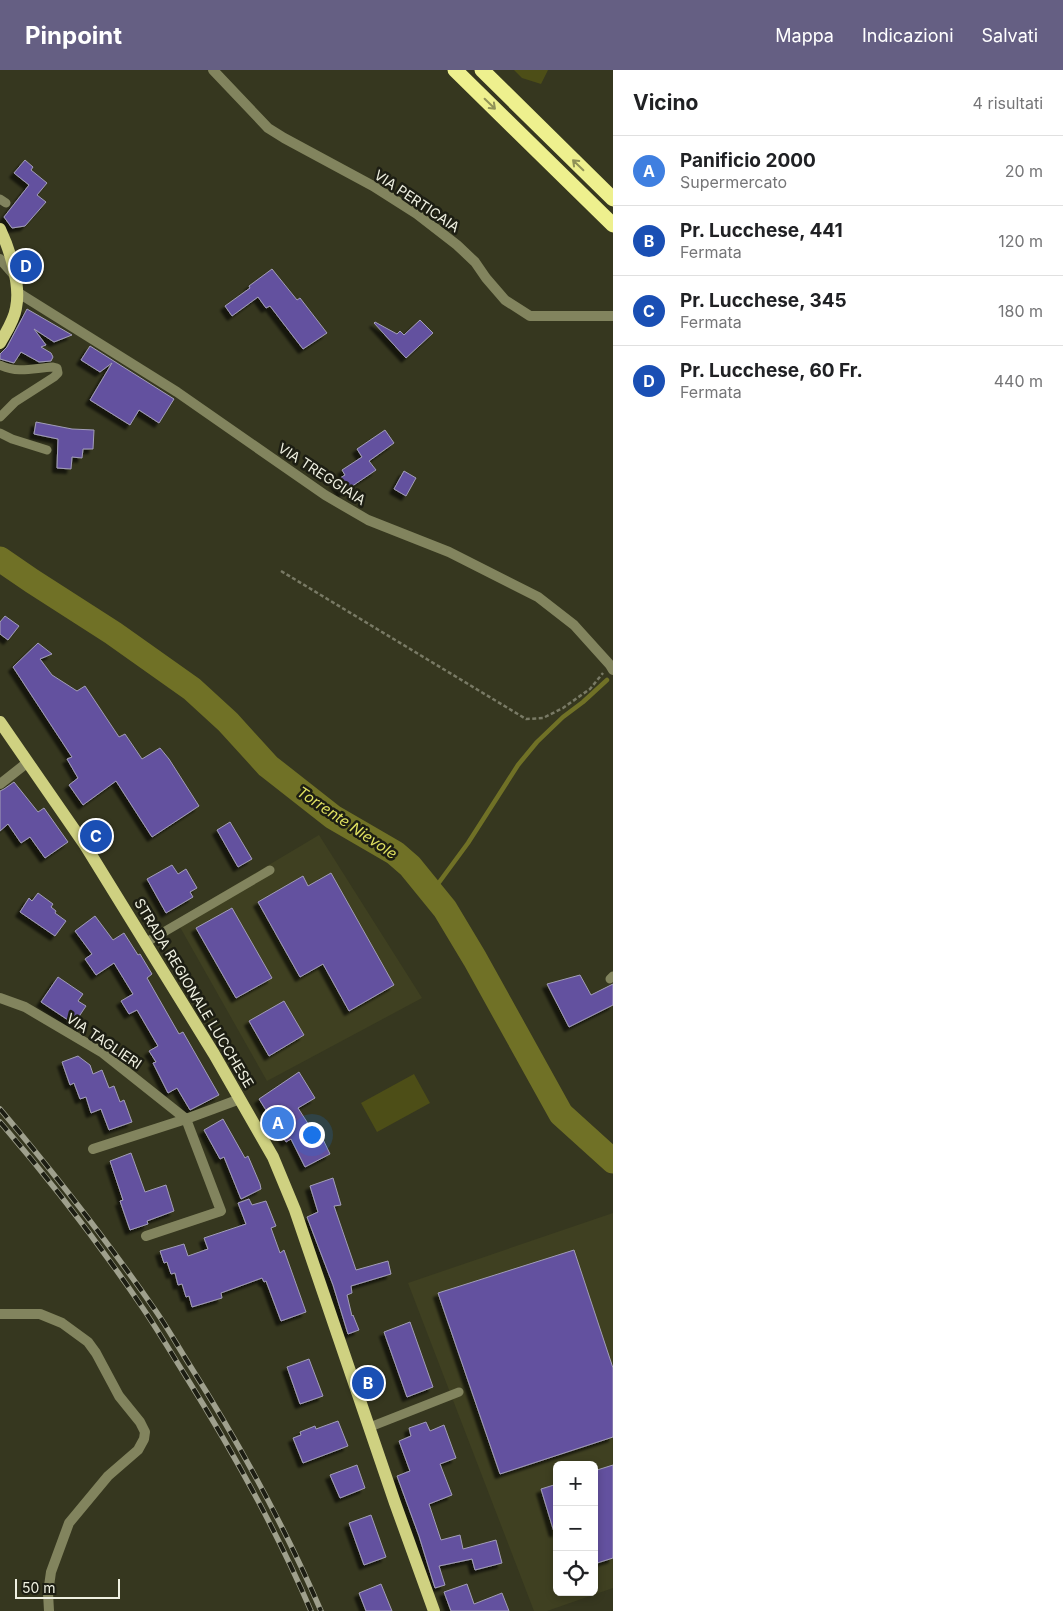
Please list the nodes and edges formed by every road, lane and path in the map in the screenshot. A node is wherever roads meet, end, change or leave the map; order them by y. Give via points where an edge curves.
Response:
1 (213, 70) edge
2 (455, 70) edge
3 (482, 70) edge
4 (613, 199) edge
5 (613, 224) edge
6 (0, 229) edge
7 (0, 259) edge
8 (14, 275) junction
9 (17, 292) junction
10 (613, 316) edge
11 (0, 343) edge
12 (0, 365) edge
13 (0, 417) edge
14 (0, 433) edge
15 (47, 450) dead end
16 (281, 572) dead end
17 (611, 667) edge
18 (0, 722) edge
19 (28, 762) junction
20 (0, 784) edge
21 (270, 870) dead end
22 (145, 943) junction
23 (0, 998) edge
24 (240, 1098) junction
25 (186, 1119) junction
26 (93, 1149) dead end
27 (146, 1236) dead end
28 (0, 1314) edge
29 (459, 1392) dead end
30 (370, 1427) junction
31 (49, 1611) edge
32 (434, 1611) edge

1 - 10 street, VIA PERTICAIA via 268,128 417,214 475,262 505,300 530,316
2 -> 5 highway
4 -> 3 highway
6 - 8 main road
7 - 8 street
8 - 9 main road
9 - 11 main road via 13,319
9 - 17 street, VIA TREGGIAIA via 177,392 325,495 368,520 449,552 538,597 574,625
12 - 13 lane via 21,371 53,367 58,373 14,402
14 - 15 lane via 12,440
16 - 17 path via 526,719 543,718 563,708 590,689
18 - 19 main road, STRADA REGIONALE LUCCHESE
19 - 20 street
19 - 22 main road, STRADA REGIONALE LUCCHESE via 85,845
21 - 22 lane
22 - 24 main road, STRADA REGIONALE LUCCHESE
23 - 25 street, VIA TAGLIERI via 25,1007 102,1053
24 - 25 street
24 - 30 main road, STRADA REGIONALE LUCCHESE via 284,1183
25 - 26 street
25 - 27 street via 221,1211
28 - 31 street via 40,1314 62,1323 88,1342 119,1396 145,1432 138,1450 108,1476 69,1523 51,1572
29 - 30 lane
30 - 32 main road, STRADA REGIONALE LUCCHESE

